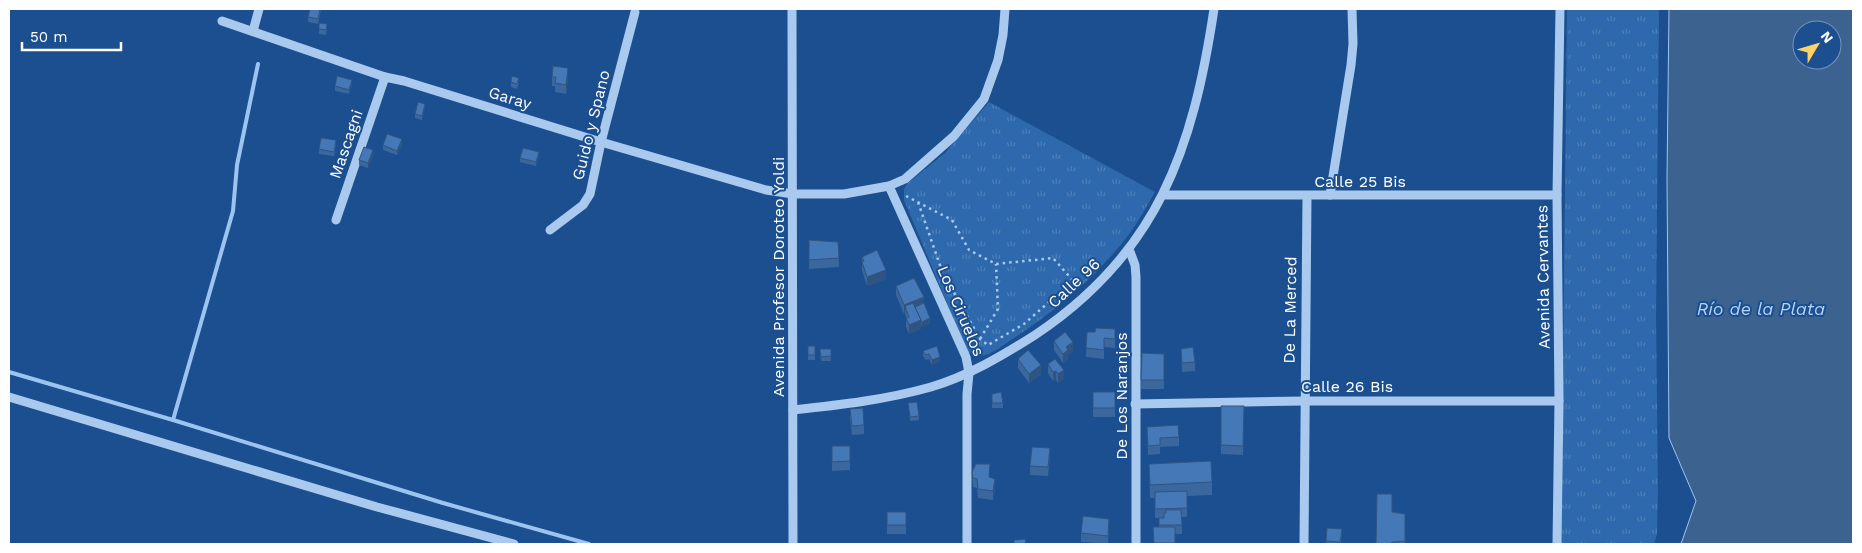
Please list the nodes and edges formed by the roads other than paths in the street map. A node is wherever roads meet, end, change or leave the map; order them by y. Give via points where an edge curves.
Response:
1 (259, 9) edge
2 (792, 9) edge
3 (1005, 9) edge
4 (1214, 9) edge
5 (1352, 9) edge
6 (1560, 9) edge
7 (635, 12) dead end
8 (222, 20) dead end
9 (253, 31) junction
10 (385, 77) junction
11 (601, 142) junction
12 (891, 190) junction
13 (793, 194) junction
14 (1163, 195) junction
15 (1330, 195) junction
16 (1557, 195) junction
17 (1307, 196) junction
18 (336, 220) dead end
19 (550, 230) dead end
20 (1129, 249) junction
21 (970, 373) junction
22 (9, 398) edge
23 (1304, 401) junction
24 (1559, 401) junction
25 (1135, 404) junction
26 (793, 410) junction
27 (514, 544) edge
28 (793, 544) edge
29 (966, 544) edge
30 (1136, 544) edge
31 (1304, 544) edge
32 (1557, 544) edge

1 - 9 street
2 - 13 street, Avenida Profesor Doroteo Yoldi
3 - 12 street, Garay via 998,60 984,99 954,136
4 - 14 street, Calle 96 via 1193,115
5 - 15 street via 1351,65
6 - 16 street, Avenida Cervantes
7 - 11 street, Guido y Spano
8 - 9 street, Garay
9 - 10 street, Garay
10 - 11 street, Garay
10 - 18 street, Mascagni
11 - 13 street, Garay via 766,190
11 - 19 street, Guido y Spano via 590,194 583,205
12 - 13 street, Garay
12 - 21 street, Los Ciruelos via 966,356
13 - 26 street, Avenida Profesor Doroteo Yoldi
14 - 17 street, Calle 25 Bis
14 - 20 street, Calle 96
15 - 16 street, Calle 25 Bis
15 - 17 street, Calle 25 Bis
16 - 24 street, Avenida Cervantes
17 - 23 street, De La Merced
20 - 21 street, Calle 96 via 1105,277 1064,314
20 - 25 street, De Los Naranjos via 1136,277
21 - 26 street, Calle 96 via 880,399
21 - 29 street, Los Ciruelos via 967,394
22 - 27 street via 377,507
23 - 24 street, Calle 26 Bis
23 - 25 street, Calle 26 Bis
23 - 31 street, De La Merced
24 - 32 street, Avenida Cervantes
25 - 30 street, De Los Naranjos
26 - 28 street, Avenida Profesor Doroteo Yoldi

